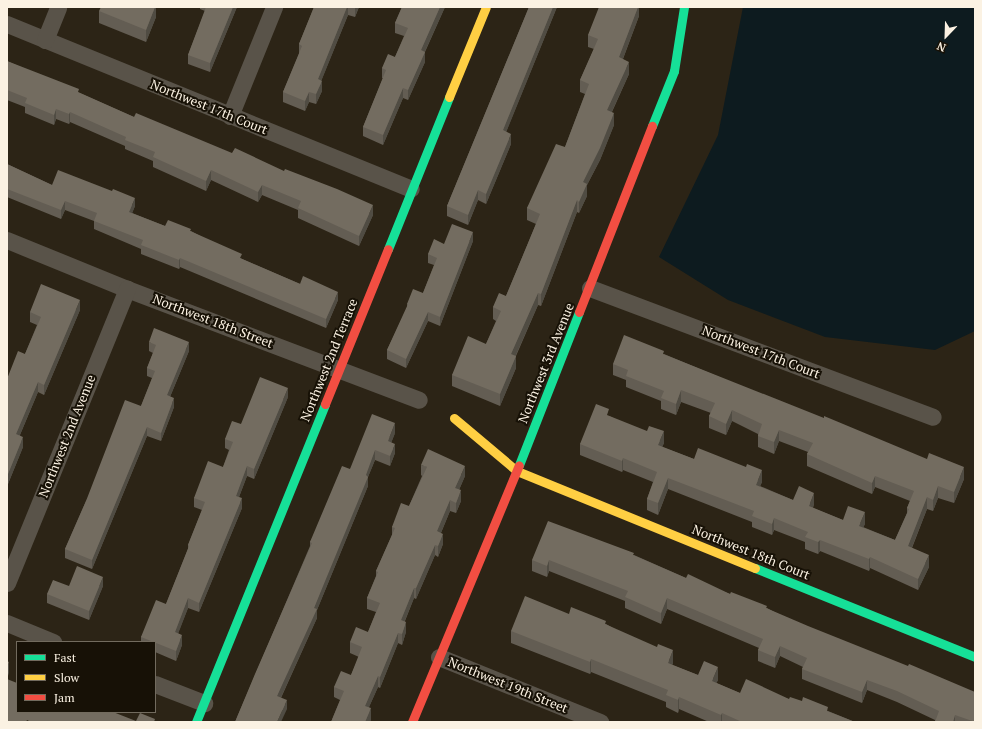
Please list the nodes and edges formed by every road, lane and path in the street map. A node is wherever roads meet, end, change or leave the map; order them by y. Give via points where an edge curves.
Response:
1 (58, 7) edge
2 (274, 7) edge
3 (486, 7) edge
4 (684, 7) edge
5 (7, 24) edge
6 (44, 40) junction
7 (230, 116) junction
8 (411, 189) junction
9 (7, 240) edge
10 (127, 288) junction
11 (590, 288) junction
12 (340, 370) junction
13 (419, 400) dead end
14 (933, 417) dead end
15 (454, 418) dead end
16 (517, 471) junction
17 (7, 583) edge
18 (7, 623) edge
19 (51, 641) edge
20 (439, 657) junction
21 (975, 657) edge
22 (156, 684) edge
23 (204, 703) junction
24 (196, 722) edge
25 (412, 722) edge
26 (600, 722) edge

1 - 6 street
2 - 7 street
3 - 8 street, Northwest 2nd Terrace
4 - 11 street, Northwest 3rd Avenue via 674,71
5 - 6 street, Northwest 17th Court
6 - 7 street, Northwest 17th Court
7 - 8 street, Northwest 17th Court
8 - 12 street, Northwest 2nd Terrace
9 - 10 street, Northwest 18th Street
10 - 12 street, Northwest 18th Street
10 - 17 street, Northwest 2nd Avenue
11 - 14 street, Northwest 17th Court
11 - 16 street, Northwest 3rd Avenue
12 - 13 street, Northwest 18th Street
12 - 23 street, Northwest 2nd Terrace
15 - 16 street
16 - 20 street, Northwest 3rd Avenue
16 - 21 street, Northwest 18th Court
18 - 19 street
20 - 25 street, Northwest 3rd Avenue
20 - 26 street, Northwest 19th Street
22 - 23 street
23 - 24 street, Northwest 2nd Terrace

